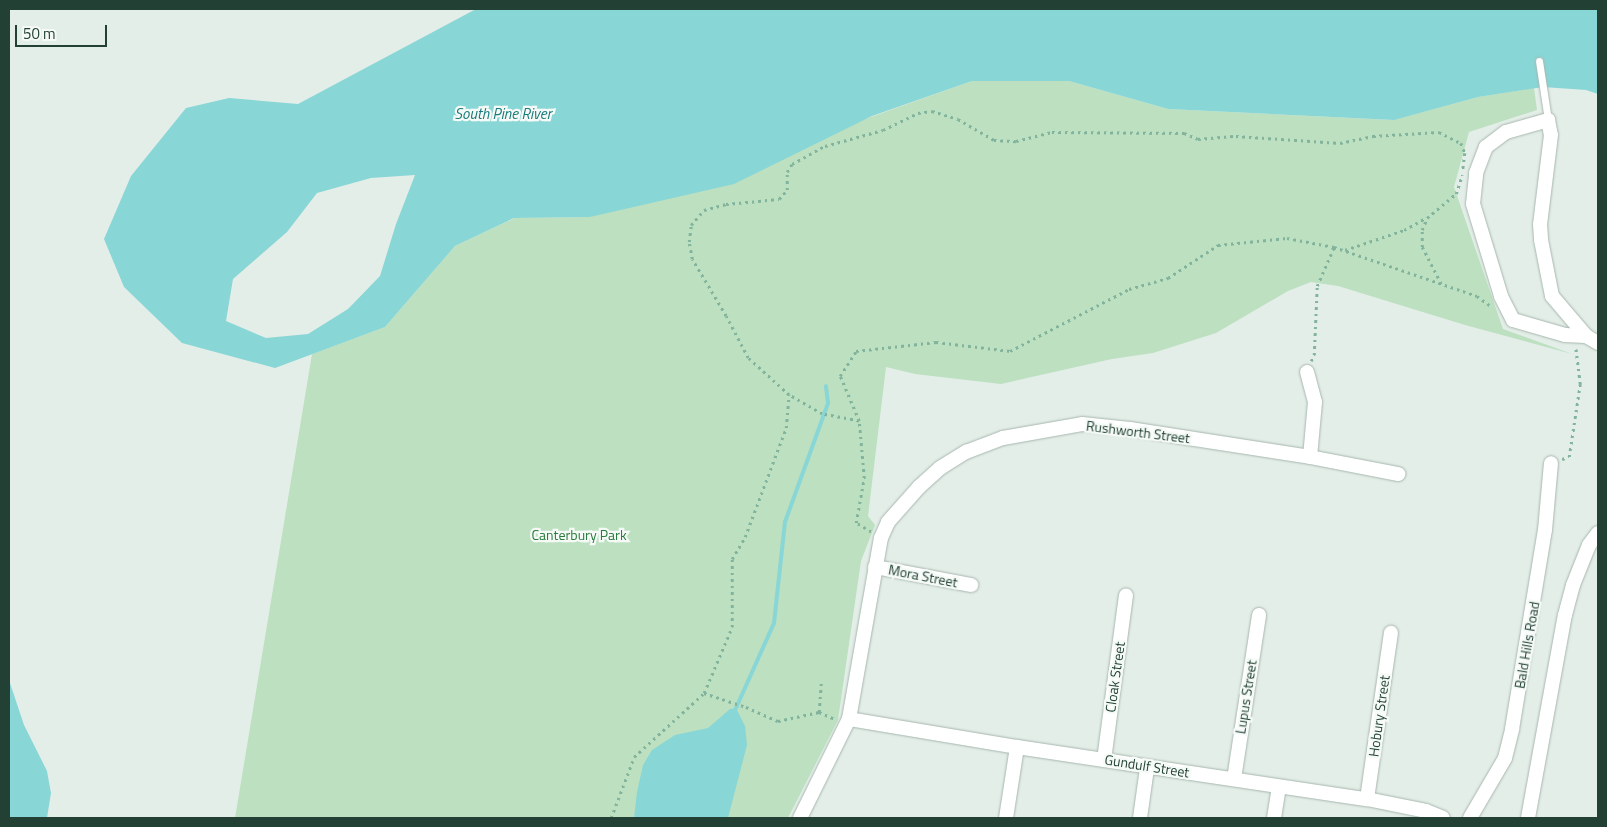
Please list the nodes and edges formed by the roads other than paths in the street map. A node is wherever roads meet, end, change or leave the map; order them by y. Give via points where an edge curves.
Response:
1 (1539, 61) dead end
2 (1548, 120) junction
3 (1587, 342) edge
4 (1307, 372) road end
5 (1310, 457) junction
6 (1551, 462) road end
7 (1398, 474) dead end
8 (1598, 533) edge
9 (875, 567) junction
10 (971, 585) dead end
11 (1126, 595) dead end
12 (1259, 615) dead end
13 (1391, 633) dead end
14 (843, 719) junction
15 (1017, 747) junction
16 (1104, 760) junction
17 (1148, 768) junction
18 (1234, 780) junction
19 (1279, 787) junction
20 (1366, 800) junction
21 (800, 818) edge
22 (1006, 818) edge
23 (1140, 818) edge
24 (1274, 818) edge
25 (1443, 818) edge
26 (1470, 818) edge
27 (1528, 818) edge

1 - 2 lane
2 - 3 street via 1550,135 1541,240 1552,296
2 - 3 street via 1506,132 1486,147 1476,173 1473,204 1501,296 1513,320
4 - 5 street via 1315,402
5 - 7 street, Rushworth Street
5 - 9 street, Rushworth Street via 1082,424 1003,438 966,452 940,468 904,503 888,522
6 - 26 street, Bald Hills Road via 1541,558 1506,758
8 - 27 street via 1589,545 1565,615
9 - 10 street, Mora Street
9 - 14 street, Rushworth Street
11 - 16 street, Cloak Street
12 - 18 street, Lupus Street
13 - 20 street, Hobury Street
14 - 15 street, Gundulf Street
14 - 21 street, Rushworth Street
15 - 16 street, Gundulf Street
15 - 22 street
16 - 17 street, Gundulf Street
17 - 18 street, Gundulf Street
17 - 23 street
18 - 19 street, Gundulf Street
19 - 20 street, Gundulf Street
19 - 24 street
20 - 25 street, Gundulf Street via 1426,811

